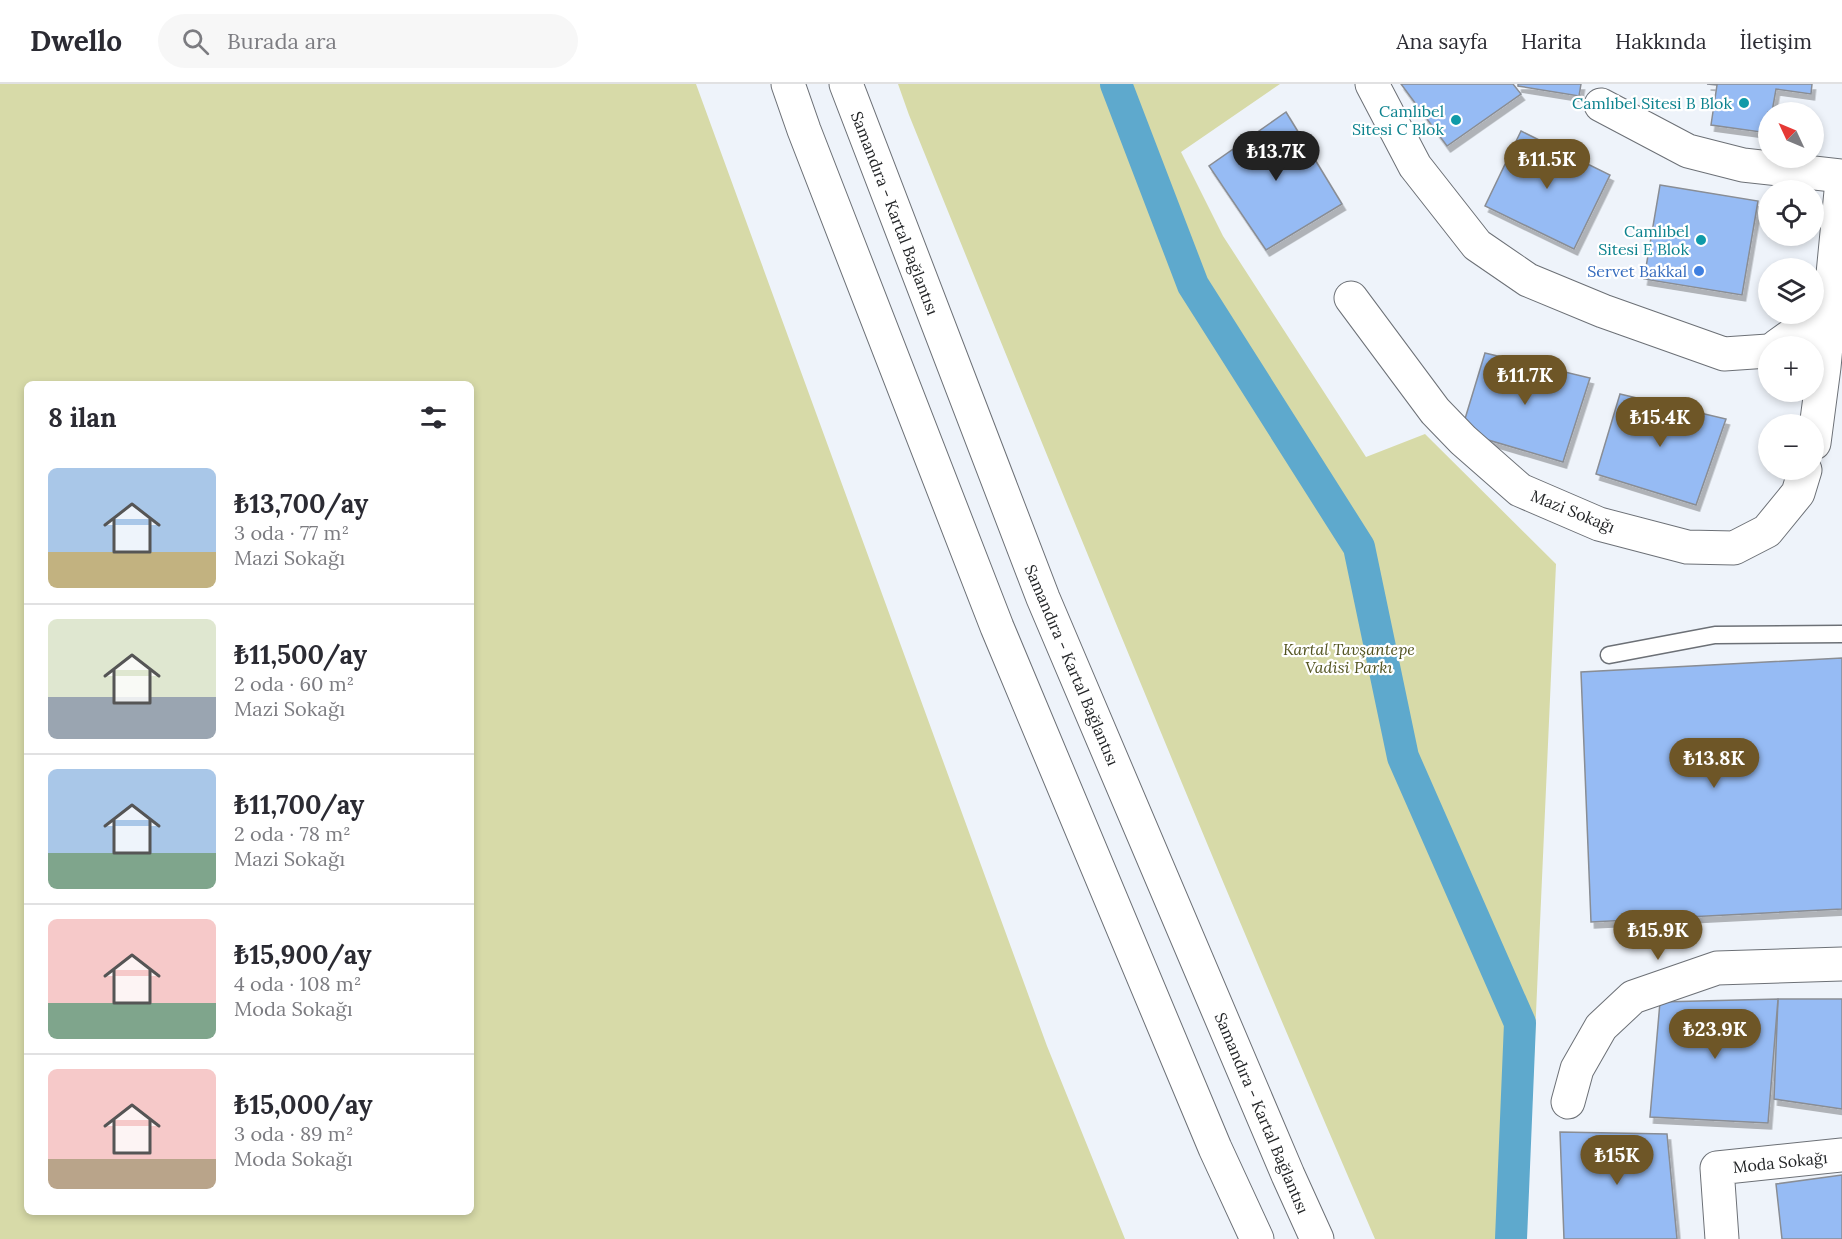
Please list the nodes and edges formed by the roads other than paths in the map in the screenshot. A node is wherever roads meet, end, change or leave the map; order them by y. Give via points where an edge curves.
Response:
1 (788, 84) edge
2 (846, 84) edge
3 (1372, 84) edge
4 (1601, 105) dead end
5 (1842, 176) edge
6 (1842, 181) edge
7 (1831, 286) junction
8 (1824, 296) edge
9 (1351, 298) dead end
10 (1806, 324) edge
11 (1792, 336) edge
12 (1758, 352) edge
13 (1818, 414) edge
14 (1802, 480) edge
15 (1842, 634) edge
16 (1609, 655) dead end
17 (1842, 964) edge
18 (1568, 1102) dead end
19 (1842, 1155) edge
20 (1257, 1239) edge
21 (1317, 1239) edge
22 (1722, 1239) edge

1 - 20 main road via 997,627 1215,1148
2 - 21 main road, Samandıra - Kartal Bağlantısı via 1043,598
3 - 12 main road via 1415,165 1477,245 1528,280 1603,311 1724,354
4 - 5 main road via 1688,151 1743,165
6 - 7 main road
7 - 8 main road
7 - 13 main road
9 - 14 main road, Mazi Sokağı via 1435,411 1463,440 1520,490 1599,524 1687,547 1734,548 1767,531 1798,493
10 - 11 main road
15 - 16 lane via 1716,635
17 - 18 main road via 1717,968 1633,997 1601,1027 1577,1069
19 - 22 main road, Moda Sokağı via 1718,1168

